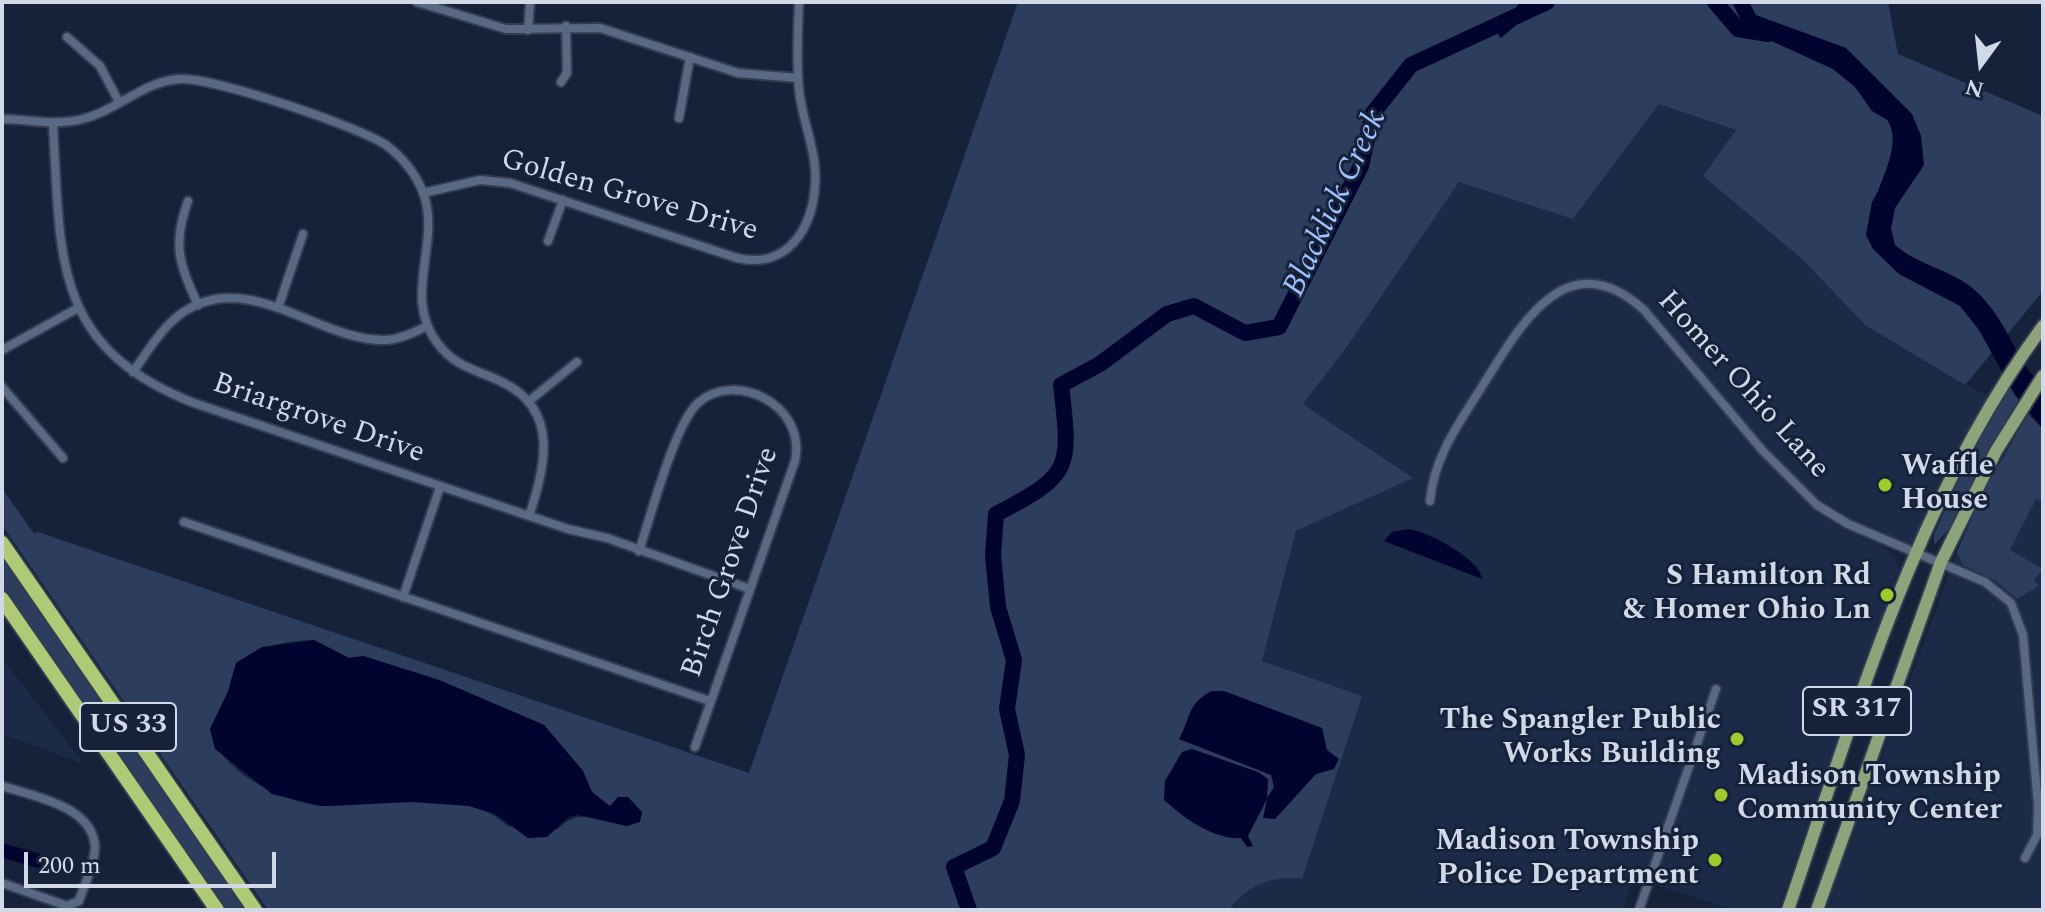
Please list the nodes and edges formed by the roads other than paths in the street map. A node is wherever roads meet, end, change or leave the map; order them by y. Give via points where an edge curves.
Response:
1 (417, 2) edge
2 (530, 2) edge
3 (799, 2) edge
4 (566, 26) junction
5 (528, 30) junction
6 (67, 37) dead end
7 (690, 57) junction
8 (798, 78) junction
9 (561, 82) dead end
10 (119, 102) junction
11 (2, 112) edge
12 (679, 118) dead end
13 (2, 119) edge
14 (14, 119) junction
15 (53, 125) junction
16 (423, 193) junction
17 (563, 200) junction
18 (188, 201) dead end
19 (303, 234) dead end
20 (548, 241) dead end
21 (198, 305) junction
22 (78, 308) junction
23 (278, 308) junction
24 (427, 326) junction
25 (2043, 326) edge
26 (2, 350) edge
27 (577, 362) dead end
28 (133, 372) junction
29 (2043, 376) edge
30 (2, 387) edge
31 (528, 402) junction
32 (63, 458) dead end
33 (440, 487) junction
34 (1430, 501) dead end
35 (529, 516) junction
36 (184, 522) dead end
37 (2, 543) edge
38 (639, 551) junction
39 (1915, 552) junction
40 (1941, 562) junction
41 (750, 589) junction
42 (403, 597) junction
43 (2, 599) edge
44 (1716, 689) dead end
45 (710, 701) junction
46 (695, 747) dead end
47 (2, 786) edge
48 (2025, 858) dead end
49 (2, 883) edge
50 (217, 910) edge
51 (255, 910) edge
52 (1639, 910) edge
53 (1788, 910) edge
54 (1817, 910) edge

1 - 5 street via 496,27
2 - 5 street
3 - 8 street
4 - 5 street
4 - 7 street via 600,28
4 - 9 street via 567,73
6 - 10 street via 100,66
7 - 8 street via 749,75
7 - 12 street
8 - 17 street, Golden Grove Drive via 816,172 807,223 785,253 749,261
10 - 15 street via 83,119
10 - 16 street via 165,81 217,84 373,138 399,155
11 - 14 street
13 - 14 street
14 - 15 street
15 - 22 street, Briargrove Drive via 58,238
16 - 17 street, Golden Grove Drive via 480,180 510,183
16 - 24 street via 430,239 420,296
17 - 20 street
18 - 21 street via 177,247
19 - 23 street
21 - 23 street via 234,299
21 - 28 street via 172,322
22 - 26 street
22 - 28 street, Briargrove Drive via 98,338
23 - 24 street via 376,340 401,338
24 - 31 street via 452,360 505,383
25 - 39 main road, SR 317 via 1947,482
27 - 31 street
28 - 33 street, Briargrove Drive via 194,403
29 - 40 main road, SR 317 via 1974,492
30 - 32 street
31 - 35 street via 542,430 546,454
33 - 35 street, Briargrove Drive
33 - 42 street
34 - 39 street, Homer Ohio Lane via 1436,462 1526,318 1556,293 1598,285 1623,294 1644,310 1805,496 1848,524
35 - 38 street, Briargrove Drive
36 - 42 street
37 - 51 highway, US 33
38 - 41 street, Briargrove Drive
38 - 41 street, Birch Grove Drive via 690,411 721,391 765,399 786,413 798,448
39 - 40 street, Homer Ohio Lane
39 - 53 main road, SR 317
40 - 48 street, Homer Ohio Lane via 1998,590 2020,620 2038,805 2037,835
40 - 54 main road, SR 317
41 - 45 street, Birch Grove Drive
42 - 45 street
43 - 50 highway, US 33
44 - 52 street
45 - 46 street, Birch Grove Drive
47 - 49 street via 68,808 93,833 95,850 79,901 67,906

